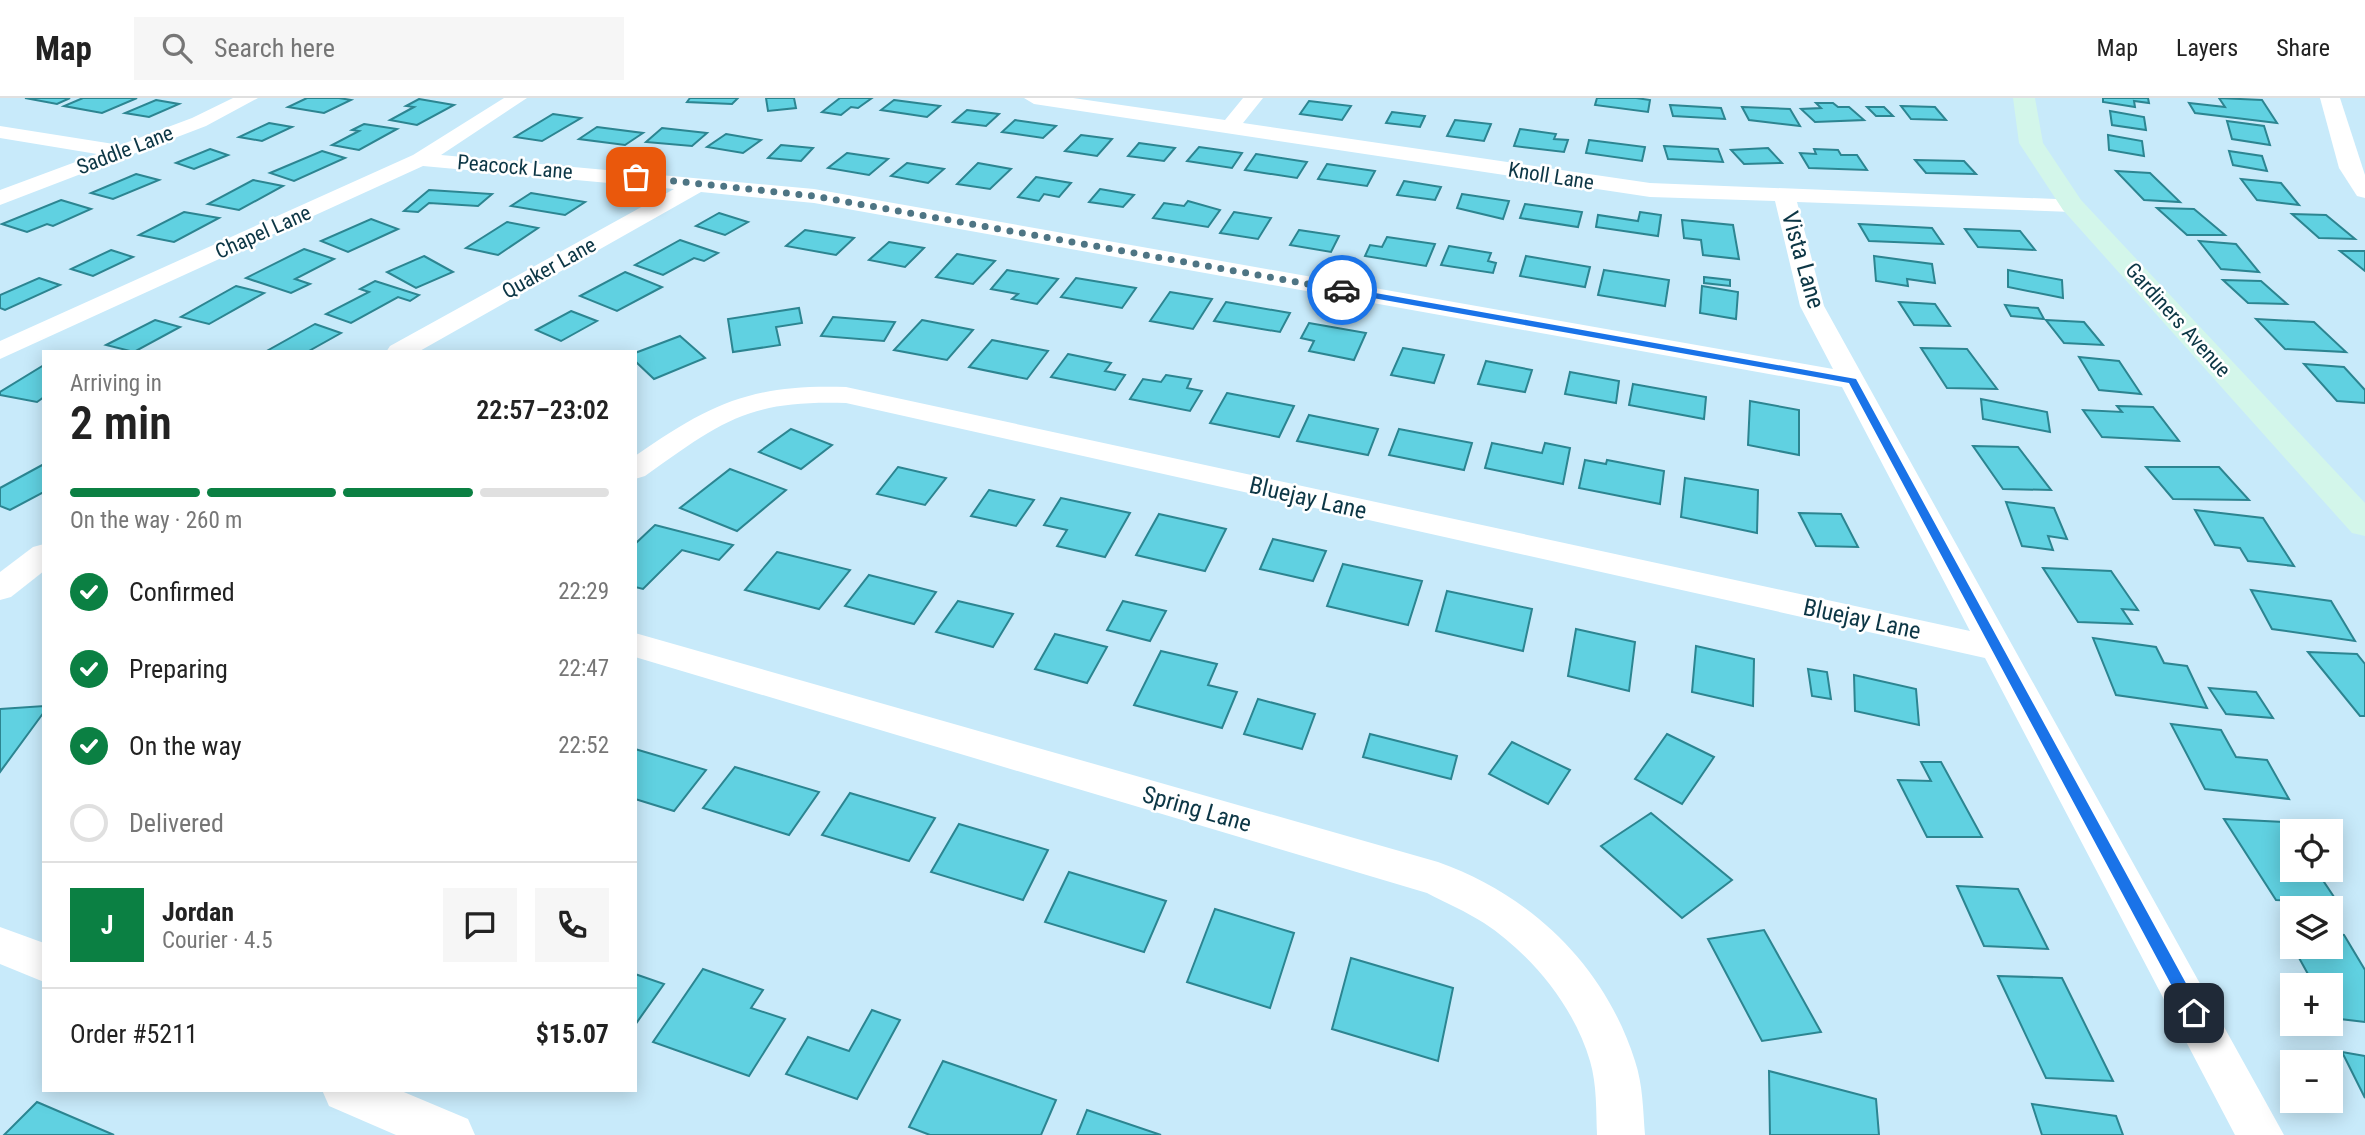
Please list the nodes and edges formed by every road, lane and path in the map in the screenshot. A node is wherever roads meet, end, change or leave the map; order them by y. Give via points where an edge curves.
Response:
1 (248, 98) edge
2 (517, 98) edge
3 (1034, 98) edge
4 (1253, 98) edge
5 (2024, 98) edge
6 (2330, 98) edge
7 (1230, 127) junction
8 (0, 132) edge
9 (122, 151) junction
10 (420, 159) junction
11 (699, 184) junction
12 (2365, 191) edge
13 (1785, 197) junction
14 (0, 198) edge
15 (2072, 205) junction
16 (403, 350) edge
17 (0, 351) edge
18 (1853, 381) junction
19 (637, 469) edge
20 (2365, 525) edge
21 (42, 556) edge
22 (0, 589) edge
23 (637, 646) edge
24 (1997, 649) junction
25 (0, 944) edge
26 (42, 962) edge
27 (350, 1092) edge
28 (451, 1135) edge
29 (1621, 1135) edge
30 (2260, 1135) edge

1 - 9 street, Saddle Lane
2 - 10 street, Chapel Lane
3 - 7 street, Knoll Lane
4 - 7 street
5 - 15 main road, Gardiners Avenue via 2031,143
6 - 12 street via 2350,168
7 - 13 street, Knoll Lane via 1650,190
8 - 9 street
9 - 14 street, Saddle Lane
10 - 11 street, Peacock Lane
10 - 17 street, Chapel Lane
11 - 16 street, Quaker Lane
11 - 18 street, Peacock Lane via 814,196
13 - 15 street, Knoll Lane
13 - 18 street, Vista Lane via 1812,306
15 - 20 main road, Gardiners Avenue
18 - 24 street, Vista Lane
19 - 24 street, Bluejay Lane via 733,406 762,397 846,395
21 - 22 street
23 - 29 street, Spring Lane via 1438,879 1505,915 1540,944 1579,990 1599,1025 1618,1085
24 - 30 street, Vista Lane
25 - 26 street
27 - 28 street

